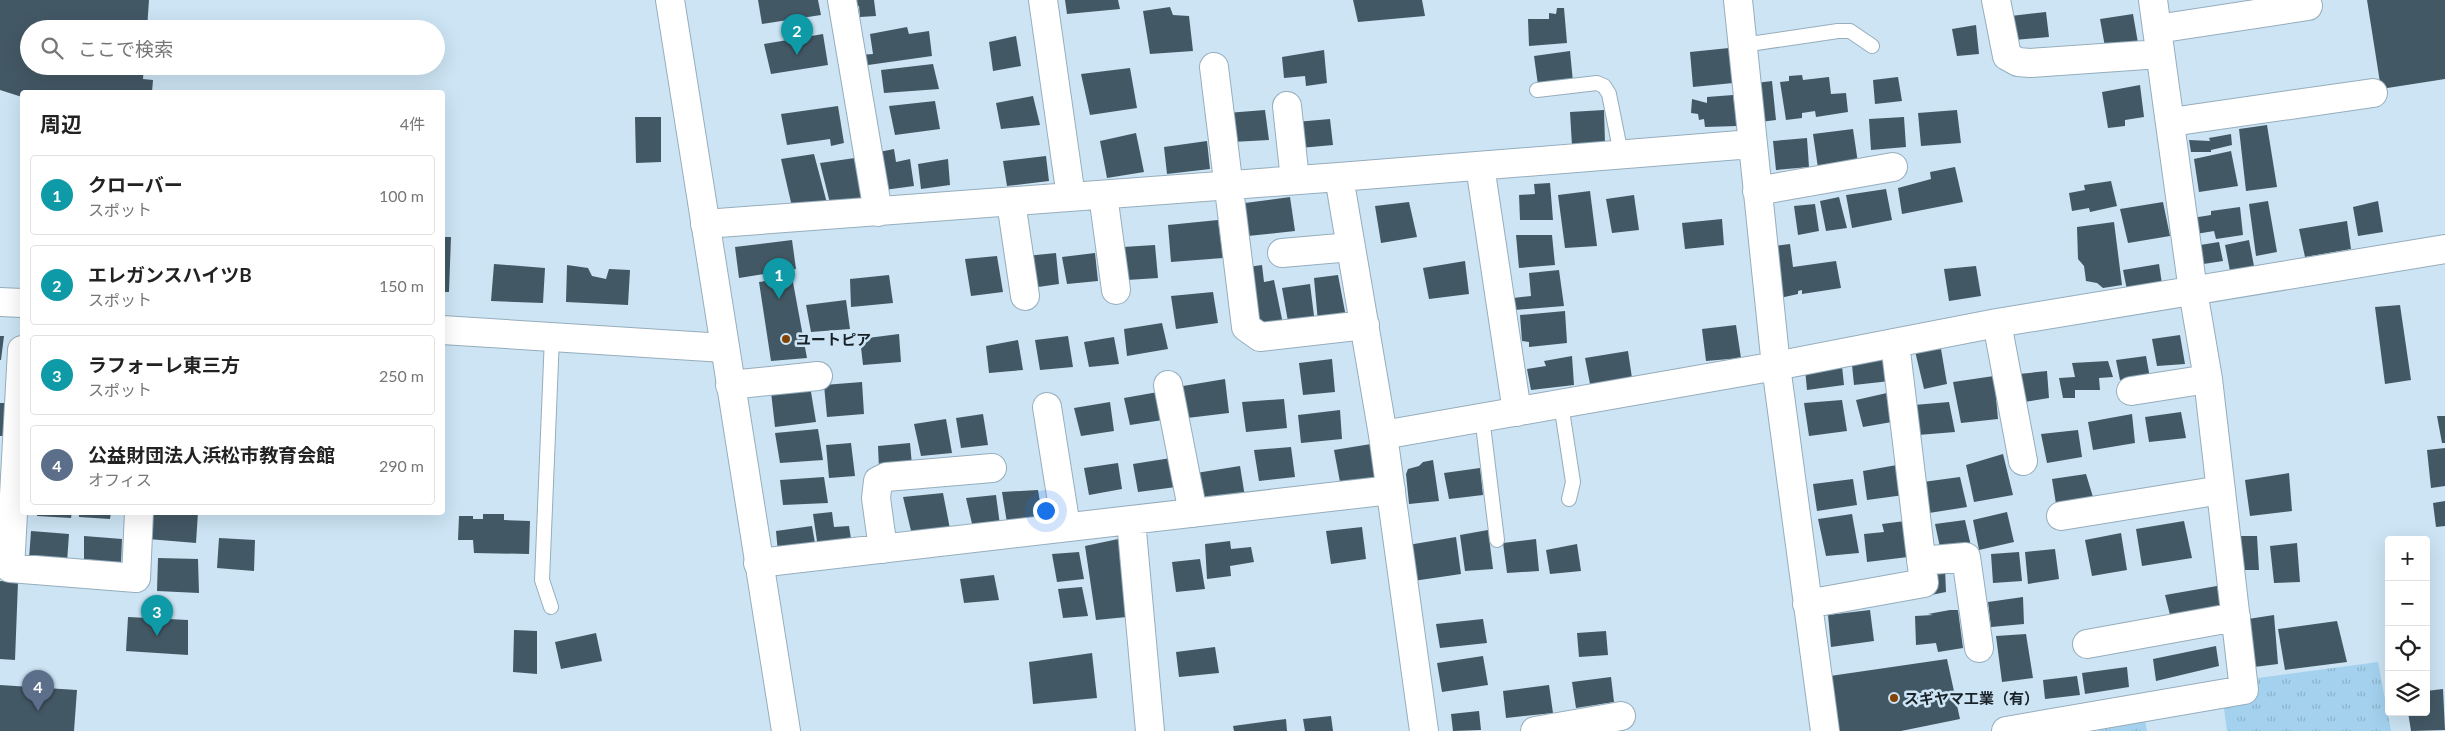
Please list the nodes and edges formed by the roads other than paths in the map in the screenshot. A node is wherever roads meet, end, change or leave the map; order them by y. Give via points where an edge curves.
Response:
1 (670, 0) edge
2 (842, 0) edge
3 (1042, 0) edge
4 (1738, 0) edge
5 (1996, 0) edge
6 (2153, 0) edge
7 (2308, 6) dead end
8 (2158, 42) junction
9 (1743, 45) junction
10 (1872, 46) dead end
11 (1214, 67) dead end
12 (1537, 90) dead end
13 (2373, 93) dead end
14 (1287, 106) dead end
15 (2170, 122) junction
16 (1752, 144) junction
17 (1621, 154) junction
18 (1480, 166) junction
19 (1892, 166) dead end
20 (1339, 177) junction
21 (1295, 180) junction
22 (1228, 186) junction
23 (1757, 191) junction
24 (1103, 195) junction
25 (1071, 198) junction
26 (1011, 202) junction
27 (878, 212) junction
28 (705, 224) junction
29 (1351, 247) junction
30 (2445, 249) edge
31 (1282, 254) dead end
32 (1116, 290) dead end
33 (2193, 291) junction
34 (1025, 296) dead end
35 (0, 302) edge
36 (20, 303) edge
37 (1997, 323) junction
38 (1364, 325) junction
39 (445, 330) edge
40 (552, 337) junction
41 (1895, 343) junction
42 (724, 348) junction
43 (1776, 366) junction
44 (818, 376) dead end
45 (2208, 379) junction
46 (1168, 385) dead end
47 (20, 386) edge
48 (730, 386) junction
49 (2131, 391) dead end
50 (1561, 404) junction
51 (1047, 407) dead end
52 (1517, 412) junction
53 (1482, 418) junction
54 (1383, 435) junction
55 (2023, 461) dead end
56 (992, 468) dead end
57 (1391, 490) junction
58 (2221, 490) junction
59 (1569, 499) dead end
60 (1193, 513) junction
61 (139, 515) edge
62 (2061, 516) dead end
63 (1131, 520) junction
64 (1066, 527) junction
65 (1497, 540) dead end
66 (883, 549) junction
67 (1921, 561) junction
68 (758, 563) junction
69 (1807, 604) junction
70 (551, 607) dead end
71 (2236, 617) junction
72 (2087, 644) dead end
73 (1979, 648) dead end
74 (1621, 716) dead end
75 (786, 731) edge
76 (1150, 731) edge
77 (1424, 731) edge
78 (1535, 731) edge
79 (1825, 731) edge
80 (2006, 731) edge

1 - 28 street
2 - 27 street
3 - 25 street
4 - 9 street
5 - 8 street via 2007,56 2018,62 2030,63
6 - 8 street
7 - 8 street
8 - 15 street
9 - 10 lane via 1850,31
9 - 16 street
11 - 22 street
12 - 17 lane via 1597,83 1604,86 1609,94
13 - 15 street
14 - 21 street
15 - 33 street
16 - 17 street
16 - 23 street
17 - 18 street
18 - 20 street
18 - 52 street
19 - 23 street
20 - 21 street
20 - 29 street
21 - 22 street
22 - 24 street
22 - 38 street via 1246,327 1260,337
23 - 43 street
24 - 25 street
24 - 32 street
25 - 26 street
26 - 27 street
26 - 34 street
27 - 28 street
28 - 42 street
29 - 31 street
29 - 38 street
30 - 33 street
33 - 37 street
33 - 45 street
35 - 36 street
37 - 41 street
37 - 55 street
38 - 54 street
39 - 40 street
40 - 42 street
40 - 70 lane via 542,580
41 - 43 street
41 - 67 street
42 - 48 street
43 - 50 street
43 - 69 street
44 - 48 street
45 - 49 street
45 - 58 street
46 - 60 street
47 - 61 street via 10,568 136,578
48 - 68 street
50 - 52 street
50 - 59 lane via 1573,482
51 - 64 street
52 - 53 street
53 - 54 street
53 - 65 lane
54 - 57 street
56 - 66 street via 878,481 876,498
57 - 60 street
57 - 77 street
58 - 62 street
58 - 71 street
60 - 63 street
63 - 64 street
63 - 76 street
64 - 66 street
66 - 68 street
67 - 69 street via 1924,582
67 - 73 street via 1966,557
68 - 75 street
69 - 79 street
71 - 72 street
71 - 80 street via 2244,690
74 - 78 street

